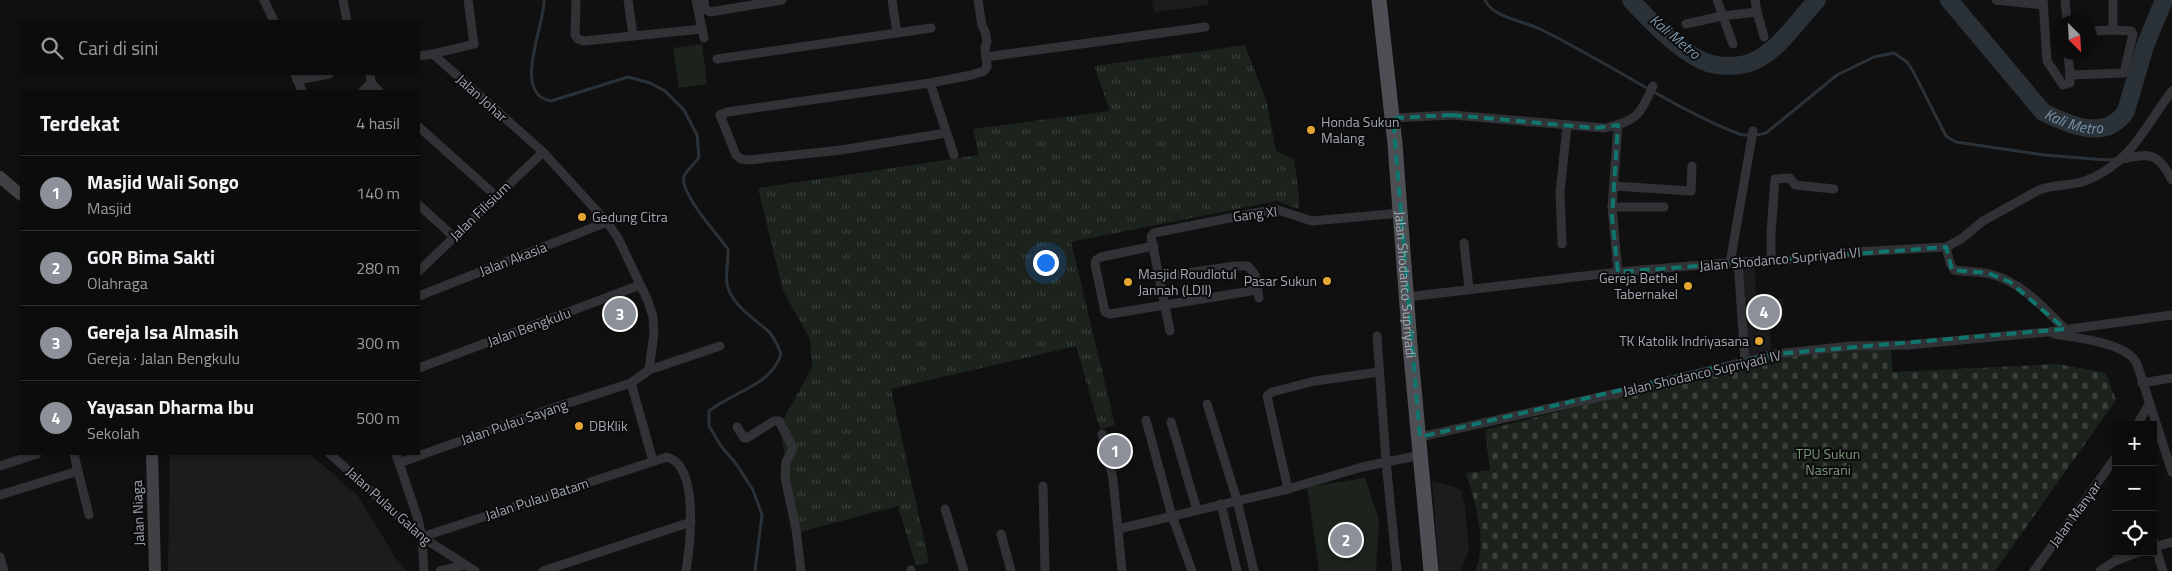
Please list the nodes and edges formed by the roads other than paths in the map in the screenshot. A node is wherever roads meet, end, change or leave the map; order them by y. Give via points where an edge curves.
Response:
1 (264, 0) edge
2 (344, 0) edge
3 (468, 0) edge
4 (576, 0) edge
5 (628, 0) edge
6 (696, 0) edge
7 (704, 0) edge
8 (782, 0) edge
9 (892, 0) edge
10 (978, 0) edge
11 (1379, 0) edge
12 (1717, 0) edge
13 (1755, 0) edge
14 (1996, 0) edge
15 (2065, 0) edge
16 (2113, 0) edge
17 (2043, 2) edge
18 (1757, 12) junction
19 (2066, 15) edge
20 (1722, 16) junction
21 (274, 20) edge
22 (347, 20) edge
23 (1686, 24) dead end
24 (1205, 27) dead end
25 (931, 28) dead end
26 (2097, 30) edge
27 (2113, 30) junction
28 (897, 33) junction
29 (633, 36) junction
30 (1764, 37) dead end
31 (1733, 44) dead end
32 (433, 54) junction
33 (420, 56) edge
34 (986, 57) junction
35 (717, 59) dead end
36 (2069, 60) edge
37 (318, 75) edge
38 (370, 75) edge
39 (2070, 75) junction
40 (296, 77) edge
41 (930, 83) junction
42 (371, 84) junction
43 (302, 90) edge
44 (364, 90) edge
45 (378, 90) edge
46 (1651, 90) dead end
47 (2172, 91) edge
48 (1393, 118) junction
49 (1618, 125) junction
50 (1567, 126) junction
51 (420, 128) edge
52 (946, 133) junction
53 (1752, 135) dead end
54 (543, 152) junction
55 (954, 155) dead end
56 (2123, 159) junction
57 (1692, 166) dead end
58 (0, 177) edge
59 (2172, 180) edge
60 (1614, 186) junction
61 (1834, 189) dead end
62 (20, 194) edge
63 (496, 196) junction
64 (420, 206) edge
65 (1612, 207) junction
66 (1664, 207) dead end
67 (1400, 213) junction
68 (608, 222) junction
69 (454, 237) junction
70 (1464, 243) dead end
71 (1562, 244) dead end
72 (1154, 246) junction
73 (1946, 247) junction
74 (1771, 261) junction
75 (1734, 263) junction
76 (420, 270) edge
77 (1618, 272) junction
78 (1160, 277) junction
79 (640, 285) junction
80 (1469, 289) junction
81 (420, 296) edge
82 (1407, 298) junction
83 (1165, 306) junction
84 (2172, 315) edge
85 (2065, 329) junction
86 (1170, 331) dead end
87 (2048, 332) junction
88 (1377, 336) dead end
89 (720, 346) dead end
90 (1745, 361) junction
91 (420, 368) edge
92 (649, 370) junction
93 (1379, 372) junction
94 (2172, 378) edge
95 (2142, 382) junction
96 (631, 383) junction
97 (1207, 404) dead end
98 (2149, 404) junction
99 (1146, 420) dead end
100 (2138, 421) edge
101 (1172, 422) dead end
102 (737, 427) dead end
103 (1102, 434) dead end
104 (1420, 437) junction
105 (34, 455) edge
106 (74, 455) edge
107 (152, 455) edge
108 (331, 455) edge
109 (396, 455) edge
110 (1421, 455) junction
111 (653, 461) junction
112 (1386, 461) junction
113 (2112, 462) edge
114 (399, 463) junction
115 (0, 466) edge
116 (78, 471) junction
117 (2172, 472) edge
118 (1043, 486) dead end
119 (1288, 489) junction
120 (0, 495) edge
121 (1236, 500) junction
122 (1221, 504) junction
123 (945, 509) dead end
124 (1197, 510) junction
125 (89, 515) dead end
126 (1172, 516) junction
127 (691, 522) junction
128 (1118, 529) junction
129 (1001, 534) dead end
130 (422, 537) junction
131 (2172, 542) edge
132 (2157, 544) edge
133 (2157, 553) edge
134 (2128, 556) edge
135 (0, 557) edge
136 (2115, 561) junction
137 (465, 565) junction
138 (4, 571) edge
139 (155, 571) edge
140 (424, 571) edge
141 (440, 571) edge
142 (475, 571) edge
143 (543, 571) edge
144 (686, 571) edge
145 (801, 571) edge
146 (964, 571) edge
147 (1011, 571) edge
148 (1045, 571) edge
149 (1122, 571) edge
150 (1192, 571) edge
151 (1237, 571) edge
152 (1254, 571) edge
153 (1397, 571) edge
154 (1431, 571) edge
155 (2034, 571) edge
156 (2100, 571) edge
157 (2119, 571) edge
158 (2163, 571) edge

1 - 21 street
2 - 22 street
3 - 32 street via 474,44
4 - 29 street via 575,35 578,39
5 - 29 street
6 - 29 street via 703,33
7 - 8 street via 710,12
9 - 28 street
10 - 34 street via 987,42
11 - 48 main road, Jalan Shodanco Supriyadi
12 - 20 street
13 - 18 street
14 - 17 street
15 - 19 street
16 - 27 street
17 - 39 street via 2047,61 2064,86 2070,83
18 - 20 street
18 - 30 street
20 - 23 street
20 - 31 street
24 - 34 street
25 - 28 street
26 - 27 street
27 - 39 street via 2131,31 2133,34 2124,73
28 - 35 street
32 - 33 street
32 - 54 street, Jalan Johar
34 - 41 street via 987,67 979,73
36 - 39 street
37 - 40 street
38 - 42 street
40 - 43 street
41 - 52 street
41 - 52 street via 727,112 720,118 736,155 749,160 841,150
42 - 44 street
42 - 45 street
46 - 49 street via 1638,115
47 - 56 street
48 - 50 street via 1452,115
48 - 67 main road, Jalan Shodanco Supriyadi
49 - 50 street via 1595,128
49 - 60 street
50 - 71 street via 1560,192
51 - 63 street
52 - 55 street
53 - 75 street
54 - 63 street, Jalan Filisium
54 - 68 street, Jalan Johar
56 - 59 street via 2145,155 2155,157 2163,163
56 - 73 street via 2084,181 2047,186 1984,221
57 - 60 street via 1690,191
58 - 62 street
60 - 65 street
61 - 74 street via 1796,185 1790,178 1775,179
63 - 69 street, Jalan Filisium
64 - 69 street
65 - 66 street
65 - 77 street
67 - 72 street, Gang XI via 1312,221 1284,211 1266,210 1154,233 1151,237
67 - 82 main road, Jalan Shodanco Supriyadi
68 - 79 street, Jalan Johar
68 - 81 street, Jalan Akasia
69 - 76 street, Jalan Filisium
70 - 80 street
72 - 78 street
72 - 83 street via 1101,257 1095,264 1105,312
73 - 74 street, Jalan Shodanco Supriyadi VI
73 - 85 street via 1954,270 1988,274 2010,282
74 - 75 street, Jalan Shodanco Supriyadi VI
75 - 77 street, Jalan Shodanco Supriyadi VI
75 - 90 street
77 - 80 street, Jalan Shodanco Supriyadi VI
78 - 83 street
78 - 83 street via 1235,266 1248,266 1256,275 1258,294
79 - 91 street, Jalan Bengkulu
79 - 92 street, Jalan Johar via 653,316
80 - 82 street, Jalan Shodanco Supriyadi VI
82 - 104 main road, Jalan Shodanco Supriyadi
83 - 86 street
84 - 85 street
85 - 87 street
87 - 90 street, Jalan Shodanco Supriyadi IV via 1908,345 1850,346 1775,354
87 - 95 street via 2122,349 2135,359
88 - 93 street
89 - 92 street, Jalan Pulau Sayang
90 - 104 street, Jalan Shodanco Supriyadi IV
92 - 96 street, Jalan Pulau Sayang
93 - 112 street
93 - 119 street via 1315,381 1267,396
94 - 95 street
95 - 98 street
96 - 111 street
96 - 114 street, Jalan Pulau Sayang
97 - 121 street
98 - 100 street
98 - 117 street
99 - 126 street
101 - 124 street
102 - 145 street via 747,438 779,421 793,448 786,462 785,477
103 - 128 street via 1113,480
104 - 110 main road, Jalan Shodanco Supriyadi
105 - 115 street
106 - 116 street
107 - 139 street, Jalan Niaga
108 - 130 street, Jalan Pulau Galang
109 - 114 street
110 - 112 street
110 - 154 main road, Jalan Shodanco Supriyadi
111 - 127 street, Jalan Pulau Batam via 668,457 680,466 687,484
111 - 130 street, Jalan Pulau Batam
112 - 119 street
112 - 153 street
113 - 155 street, Jalan Manyar
114 - 130 street
116 - 120 street
116 - 125 street
118 - 148 street
119 - 121 street
121 - 122 street
121 - 152 street
122 - 124 street
122 - 151 street
123 - 146 street
124 - 126 street
126 - 128 street
126 - 150 street
127 - 143 street
127 - 144 street
128 - 149 street
129 - 147 street
130 - 137 street, Jalan Pulau Galang
130 - 140 street
131 - 132 street
133 - 158 street
134 - 136 street
135 - 138 street
136 - 156 street
136 - 157 street
137 - 141 street
137 - 142 street, Jalan Pulau Galang

